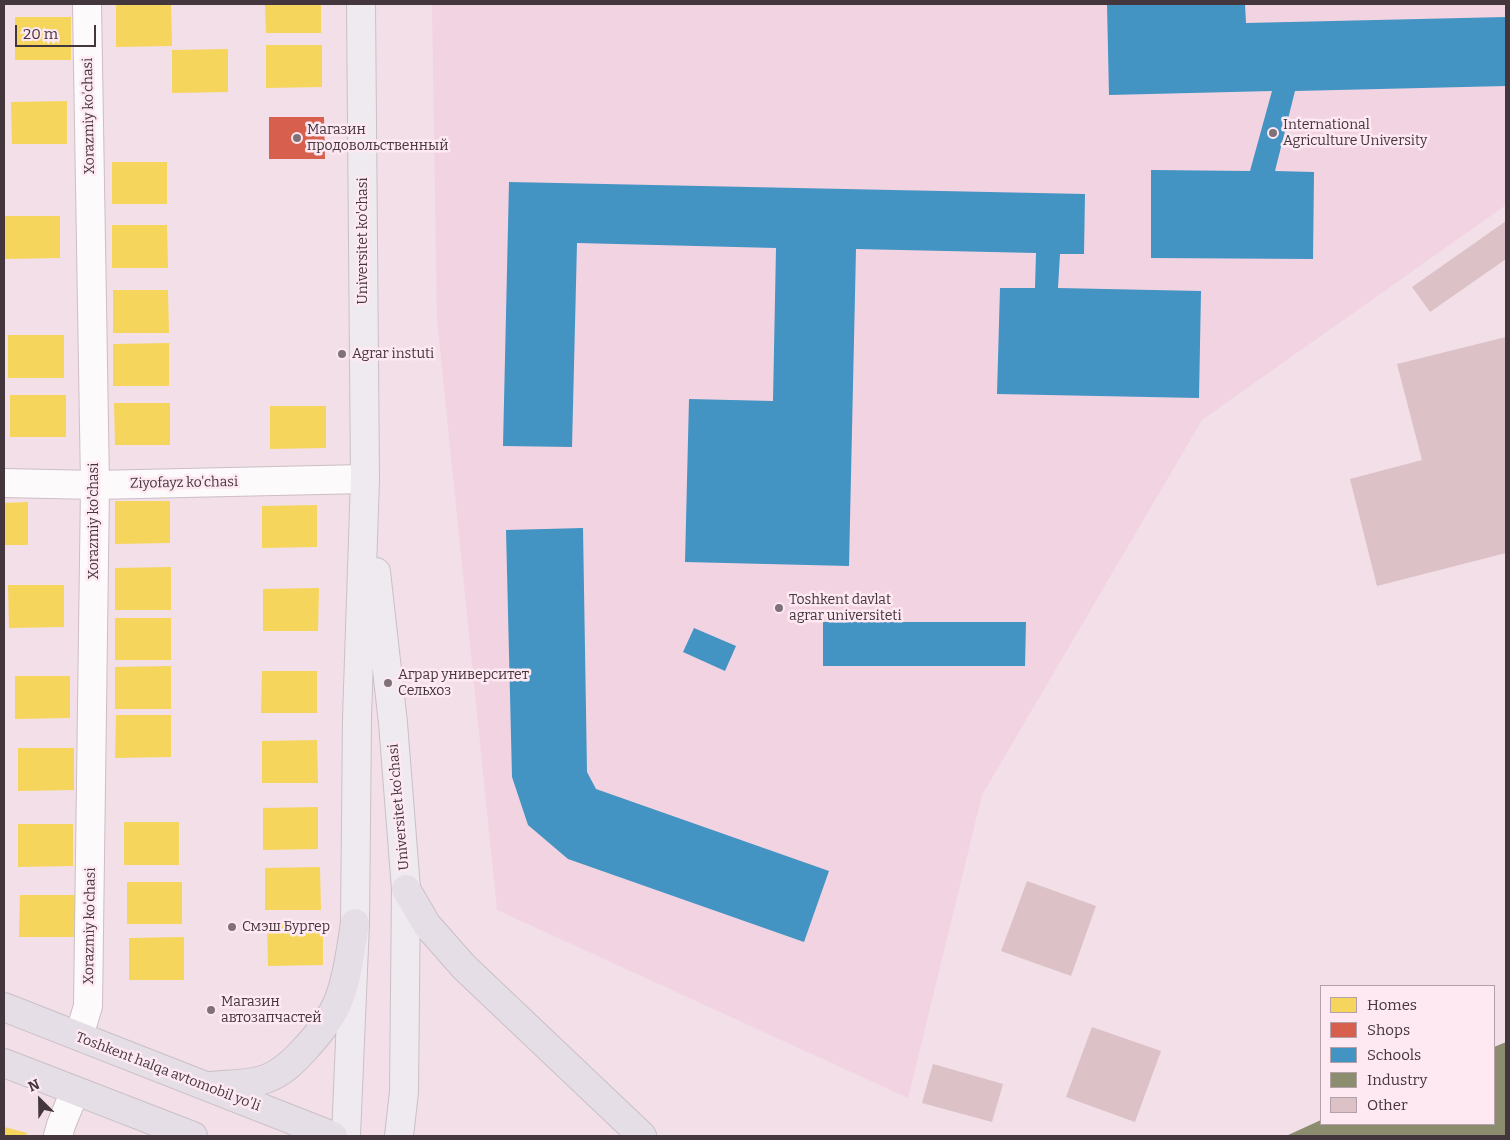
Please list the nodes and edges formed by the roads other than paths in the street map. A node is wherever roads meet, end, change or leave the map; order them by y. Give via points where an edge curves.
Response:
1 (87, 4) edge
2 (361, 4) edge
3 (365, 479) junction
4 (4, 483) edge
5 (95, 485) junction
6 (406, 889) junction
7 (355, 923) junction
8 (4, 1007) edge
9 (79, 1036) junction
10 (4, 1063) edge
11 (205, 1086) junction
12 (75, 1091) junction
13 (144, 1118) junction
14 (58, 1136) edge
15 (173, 1136) edge
16 (193, 1136) edge
17 (333, 1136) edge
18 (346, 1136) edge
19 (399, 1136) edge
20 (642, 1136) edge

1 - 5 street, Xorazmiy ko'chasi
2 - 3 main road, Universitet ko'chasi
3 - 5 street, Ziyofayz ko'chasi
3 - 6 main road, Universitet ko'chasi via 393,723
3 - 7 main road, Universitet ko'chasi via 357,718
4 - 5 street, Ziyofayz ko'chasi
5 - 9 street, Xorazmiy ko'chasi via 88,1006
6 - 19 main road, Universitet ko'chasi via 404,1092
6 - 20 highway via 427,925 464,966
7 - 11 highway via 339,999 324,1026 289,1066 268,1078 242,1084
7 - 18 main road, Universitet ko'chasi
8 - 9 highway, Toshkent halqa avtomobil yo'li
9 - 11 highway, Toshkent halqa avtomobil yo'li
10 - 12 highway
11 - 17 highway, Toshkent halqa avtomobil yo'li
12 - 13 highway
12 - 14 street
13 - 15 highway
13 - 16 highway

